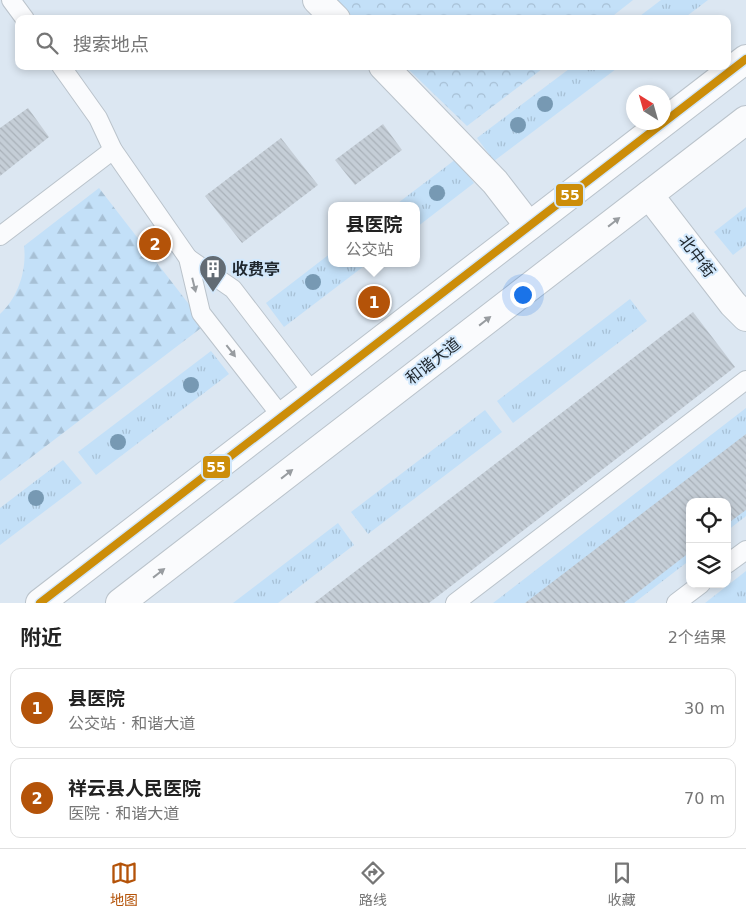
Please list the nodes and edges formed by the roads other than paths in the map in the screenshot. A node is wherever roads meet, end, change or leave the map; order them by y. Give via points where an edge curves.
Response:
1 (11, 0) edge
2 (317, 0) edge
3 (22, 15) edge
4 (332, 15) edge
5 (746, 59) edge
6 (64, 70) edge
7 (387, 70) edge
8 (746, 120) edge
9 (113, 150) junction
10 (649, 195) junction
11 (529, 226) junction
12 (0, 236) edge
13 (188, 258) junction
14 (746, 317) edge
15 (746, 380) edge
16 (313, 393) junction
17 (282, 417) junction
18 (746, 550) edge
19 (731, 561) edge
20 (696, 588) edge
21 (40, 603) edge
22 (120, 603) edge
23 (456, 603) edge
24 (676, 603) edge

1 - 3 lane
2 - 4 main road
5 - 11 main road
6 - 9 lane via 98,118
7 - 11 main road via 495,182
8 - 10 main road, 和谐大道
9 - 12 lane
9 - 13 lane
10 - 14 main road, 北中街
22 -> 10 main road, 和谐大道
11 - 16 main road
13 - 16 lane via 233,289
13 -> 17 lane via 201,313
15 - 23 lane
16 - 17 main road
17 - 21 main road
18 - 19 lane
20 - 24 lane

